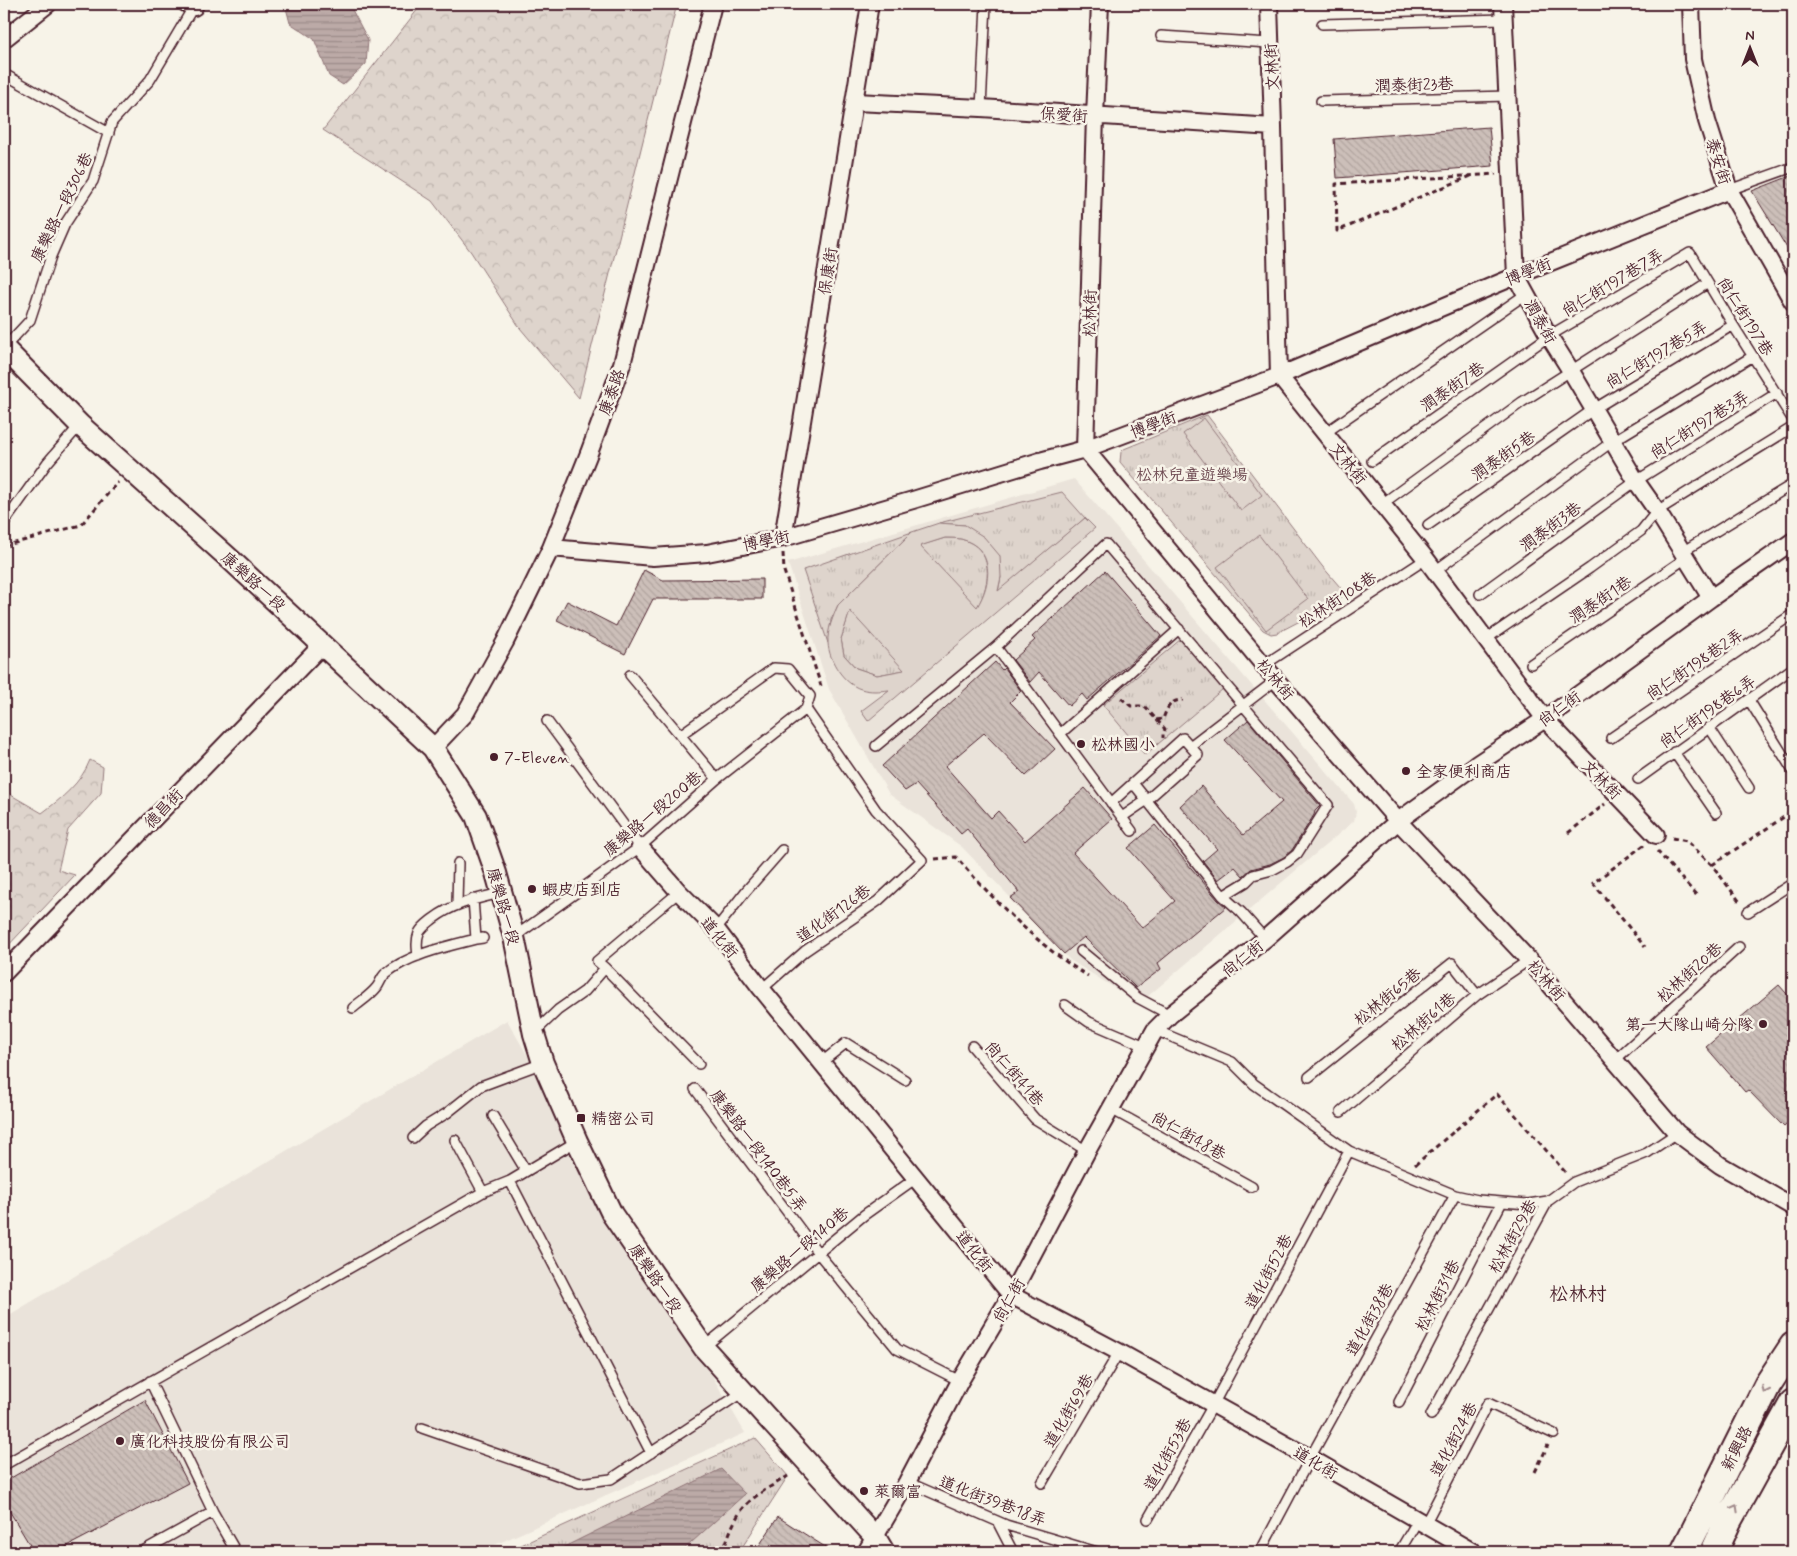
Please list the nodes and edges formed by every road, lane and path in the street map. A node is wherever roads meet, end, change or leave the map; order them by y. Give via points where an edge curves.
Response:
1 (48, 4) edge
2 (713, 4) edge
3 (870, 4) edge
4 (986, 4) edge
5 (1100, 4) edge
6 (1269, 4) edge
7 (1691, 4) edge
8 (192, 5) edge
9 (1504, 11) edge
10 (1322, 24) dead end
11 (5, 36) edge
12 (1162, 36) dead end
13 (1270, 43) junction
14 (4, 74) edge
15 (1508, 96) junction
16 (1321, 101) dead end
17 (855, 102) junction
18 (981, 108) junction
19 (1095, 116) junction
20 (1273, 127) junction
21 (109, 133) junction
22 (1793, 167) edge
23 (1511, 174) junction
24 (1472, 176) junction
25 (1729, 190) junction
26 (1690, 253) joint
27 (1516, 276) junction
28 (1708, 283) junction
29 (1526, 294) junction
30 (1793, 302) edge
31 (1733, 325) junction
32 (1549, 336) junction
33 (4, 348) edge
34 (1753, 356) junction
35 (1571, 371) junction
36 (1279, 376) junction
37 (1777, 393) junction
38 (1594, 409) junction
39 (1793, 420) edge
40 (80, 425) junction
41 (1793, 427) edge
42 (1325, 433) junction
43 (1613, 441) junction
44 (1086, 449) junction
45 (1372, 461) dead end
46 (129, 469) junction
47 (1636, 481) junction
48 (1793, 484) edge
49 (1382, 504) junction
50 (1658, 510) junction
51 (4, 524) edge
52 (1428, 525) dead end
53 (783, 538) junction
54 (1793, 541) edge
55 (4, 546) edge
56 (551, 548) junction
57 (1684, 555) junction
58 (1430, 565) junction
59 (1480, 594) dead end
60 (1711, 598) junction
61 (1793, 614) edge
62 (1179, 629) junction
63 (1486, 639) junction
64 (323, 644) junction
65 (996, 647) junction
66 (1531, 664) dead end
67 (1264, 665) junction
68 (1793, 668) edge
69 (630, 675) dead end
70 (1276, 680) junction
71 (1110, 690) junction
72 (1183, 700) dead end
73 (1749, 700) junction
74 (1244, 705) junction
75 (806, 709) junction
76 (1545, 719) junction
77 (547, 720) dead end
78 (1156, 720) junction
79 (1709, 727) junction
80 (1060, 734) junction
81 (680, 735) junction
82 (1611, 738) dead end
83 (876, 746) dead end
84 (1190, 746) junction
85 (434, 748) junction
86 (1170, 750) junction
87 (1674, 752) junction
88 (1793, 771) edge
89 (716, 779) junction
90 (1638, 779) dead end
91 (1133, 783) junction
92 (1749, 788) dead end
93 (1617, 794) junction
94 (1147, 800) junction
95 (1111, 803) junction
96 (1793, 811) edge
97 (1716, 813) dead end
98 (1122, 817) junction
99 (1398, 821) junction
100 (1132, 831) dead end
101 (1568, 833) dead end
102 (1652, 838) junction
103 (640, 847) junction
104 (782, 850) dead end
105 (922, 860) junction
106 (458, 863) dead end
107 (1712, 865) junction
108 (1793, 884) edge
109 (679, 892) junction
110 (501, 893) junction
111 (1223, 896) junction
112 (1698, 897) dead end
113 (473, 899) junction
114 (457, 904) junction
115 (1748, 912) joint
116 (716, 929) junction
117 (514, 937) junction
118 (1265, 939) junction
119 (1645, 947) dead end
120 (1739, 947) dead end
121 (1081, 950) dead end
122 (418, 956) junction
123 (1529, 960) junction
124 (605, 968) junction
125 (4, 973) edge
126 (1093, 979) dead end
127 (762, 989) junction
128 (1476, 996) junction
129 (1065, 1005) dead end
130 (353, 1008) dead end
131 (1170, 1016) junction
132 (1155, 1030) junction
133 (534, 1034) junction
134 (972, 1046) dead end
135 (1145, 1046) junction
136 (1615, 1060) junction
137 (822, 1062) junction
138 (544, 1063) junction
139 (699, 1064) dead end
140 (1309, 1077) dead end
141 (905, 1080) dead end
142 (695, 1089) dead end
143 (1111, 1109) junction
144 (1341, 1112) dead end
145 (493, 1116) dead end
146 (1677, 1133) junction
147 (413, 1138) dead end
148 (455, 1140) dead end
149 (577, 1141) junction
150 (1087, 1151) junction
151 (1349, 1151) junction
152 (526, 1171) junction
153 (1405, 1173) junction
154 (916, 1178) junction
155 (510, 1181) junction
156 (1574, 1182) junction
157 (1252, 1187) dead end
158 (483, 1192) junction
159 (1455, 1195) junction
160 (1548, 1201) junction
161 (1502, 1202) junction
162 (1793, 1207) edge
163 (818, 1252) junction
164 (1011, 1295) junction
165 (704, 1348) junction
166 (1792, 1349) edge
167 (1119, 1352) junction
168 (150, 1381) junction
169 (960, 1381) junction
170 (744, 1392) junction
171 (1398, 1402) dead end
172 (1793, 1402) edge
173 (1212, 1405) junction
174 (1431, 1415) dead end
175 (422, 1428) dead end
176 (1554, 1434) joint
177 (651, 1453) junction
178 (1310, 1458) junction
179 (4, 1466) edge
180 (1535, 1472) dead end
181 (788, 1476) dead end
182 (907, 1482) junction
183 (1042, 1484) dead end
184 (213, 1512) junction
185 (1148, 1518) dead end
186 (997, 1521) junction
187 (1421, 1523) junction
188 (875, 1547) edge
189 (141, 1552) edge
190 (236, 1552) edge
191 (723, 1552) edge
192 (1013, 1552) edge
193 (1097, 1552) edge
194 (1260, 1552) edge
195 (1399, 1552) edge
196 (1473, 1552) edge
197 (1684, 1552) edge
198 (1714, 1552) edge

1 - 11 street
2 - 56 street, 康泰路 via 622,364
3 - 17 street, 保康街
4 - 18 lane
5 - 19 street, 松林街
6 - 13 street, 文林街
7 - 25 street, 泰安街 via 1693,59 1707,121
8 - 21 lane, 康樂路一段306巷 via 150,80 112,122
9 - 10 lane
9 - 15 street, 潤泰街
12 - 13 lane
13 - 20 street, 文林街
14 - 21 lane
15 - 16 lane, 潤泰街23巷
15 - 23 street, 潤泰街
17 - 18 street, 保愛街
17 - 53 street, 保康街
18 - 19 street, 保愛街
19 - 20 street, 保愛街
19 - 44 street, 松林街
20 - 36 street, 文林街
21 - 33 lane, 康樂路一段306巷 via 93,181 65,224 50,256 30,320
22 - 25 lane
23 - 24 path
23 - 27 street, 潤泰街
24 - 24 path via 1336,184 1337,231 1346,227
25 - 27 street, 博學街
25 - 30 street, 泰安街
26 - 28 lane, 尚仁街197巷
26 - 32 lane, 尚仁街197巷7弄
27 - 29 street, 潤泰街
27 - 36 street, 博學街
28 - 31 lane, 尚仁街197巷
28 - 35 lane
29 - 32 street, 潤泰街
29 - 42 lane
31 - 34 lane, 尚仁街197巷
31 - 38 lane, 尚仁街197巷5弄
32 - 35 street, 潤泰街
32 - 45 lane, 潤泰街7巷
33 - 40 street, 康樂路一段
34 - 37 lane, 尚仁街197巷
34 - 43 lane, 松林街108巷
35 - 38 street, 潤泰街
35 - 49 lane via 1522,402
36 - 42 street, 文林街
36 - 44 street, 博學街
37 - 39 lane, 尚仁街197巷
37 - 47 lane, 尚仁街197巷3弄
38 - 43 street, 潤泰街
38 - 52 lane, 潤泰街5巷
40 - 46 street, 康樂路一段
40 - 51 lane
41 - 50 lane
42 - 49 street, 文林街
43 - 47 street, 潤泰街
43 - 58 lane, 松林街108巷
44 - 53 street, 博學街
44 - 67 street, 松林街
46 - 55 path via 81,525
46 - 64 street, 康樂路一段
47 - 50 street, 潤泰街
47 - 59 lane, 潤泰街3巷
48 - 57 lane, 潤泰街1巷
49 - 58 street, 文林街
50 - 57 street, 潤泰街
50 - 63 lane via 1642,530
53 - 56 street, 博學街 via 707,553 653,557
53 - 75 path via 784,571 823,693
54 - 60 street, 尚仁街
56 - 85 street, 康泰路 via 465,714
57 - 60 street, 潤泰街
57 - 66 lane, 潤泰街1巷
58 - 63 street, 文林街
58 - 67 lane, 松林街108巷
60 - 76 street, 尚仁街
61 - 82 lane, 尚仁街198巷2弄
62 - 65 lane via 1106,544
62 - 71 lane
62 - 74 lane
63 - 76 street, 文林街
64 - 85 street, 康樂路一段
64 - 125 street, 德昌街
65 - 80 lane
65 - 83 lane
67 - 70 street, 松林街
68 - 73 lane, 尚仁街198巷6弄
69 - 81 lane
70 - 74 lane
70 - 99 street, 松林街
71 - 78 path via 1132,706 1144,706
71 - 80 lane
72 - 78 path via 1172,702 1163,719
73 - 79 lane, 尚仁街198巷6弄
73 - 88 lane
74 - 84 lane
74 - 111 lane via 1328,805 1297,854 1288,862 1253,875
75 - 81 lane via 810,696 788,669 774,668
75 - 89 lane, 康樂路一段200巷
75 - 105 lane via 876,810
76 - 93 street, 文林街
76 - 99 street, 尚仁街
77 - 103 lane
78 - 86 path via 1165,729 1163,738
79 - 87 lane, 尚仁街198巷6弄
79 - 92 lane
80 - 95 lane
81 - 89 lane
84 - 86 lane via 1183,738
84 - 94 lane via 1198,755
85 - 110 street, 康樂路一段 via 476,816
86 - 91 lane
87 - 90 lane, 尚仁街198巷6弄
87 - 97 lane
89 - 103 lane, 康樂路一段200巷
91 - 94 lane
91 - 95 lane
93 - 101 path
93 - 102 street, 文林街
94 - 98 lane
94 - 111 lane
95 - 98 lane
96 - 107 path
98 - 100 lane
99 - 118 street, 尚仁街
99 - 123 street, 松林街
102 - 107 path via 1687,841
102 - 112 path
102 - 119 path via 1593,883
103 - 109 street, 道化街
103 - 117 lane, 康樂路一段200巷
104 - 116 lane
105 - 126 path via 956,857 984,889 1024,926 1069,964
105 - 127 lane, 道化街126巷 via 878,901 805,952
106 - 114 lane
107 - 115 path
108 - 115 lane
109 - 116 street, 道化街
109 - 124 lane via 597,961
110 - 113 lane
110 - 117 street, 康樂路一段
111 - 118 lane
113 - 114 lane
113 - 122 lane via 480,938
114 - 122 lane via 426,924 419,933
116 - 127 street, 道化街
117 - 133 street, 康樂路一段
118 - 131 street, 尚仁街
120 - 136 lane, 松林街20巷
121 - 131 lane via 1138,998
122 - 130 lane via 403,961 383,976 371,994
123 - 128 lane, 松林街61巷
123 - 136 street, 松林街
124 - 133 lane
124 - 139 lane
127 - 137 street, 道化街
128 - 140 lane, 松林街65巷 via 1452,963
128 - 144 lane, 松林街61巷
129 - 135 lane via 1089,1022
131 - 132 street, 尚仁街
132 - 135 street, 尚仁街
132 - 151 lane via 1232,1062 1254,1084
133 - 138 street, 康樂路一段
134 - 150 lane, 尚仁街41巷 via 1035,1119
135 - 143 street, 尚仁街
136 - 146 street, 松林街
137 - 141 lane via 846,1043
137 - 154 street, 道化街
138 - 147 lane via 481,1086
138 - 149 street, 康樂路一段
142 - 163 lane, 康樂路一段140巷5弄
143 - 150 street, 尚仁街
143 - 157 lane, 尚仁街48巷
145 - 152 lane
146 - 156 lane, 松林街29巷 via 1647,1153
146 - 162 street, 松林街 via 1720,1165
148 - 158 lane
149 - 152 lane
149 - 165 street, 康樂路一段 via 612,1214
150 - 164 street, 尚仁街
151 - 153 lane
151 - 173 lane, 道化街52巷
152 - 155 lane
153 - 156 path via 1497,1094
153 - 159 lane
154 - 163 lane, 康樂路一段140巷
154 - 164 street, 道化街
155 - 158 lane
155 - 177 lane
156 - 160 lane, 松林街29巷
158 - 168 lane
159 - 161 lane
159 - 178 lane, 道化街38巷
160 - 161 lane via 1528,1204
160 - 174 lane, 松林街29巷
161 - 171 lane, 松林街31巷
163 - 165 lane, 康樂路一段140巷
163 - 169 lane, 康樂路一段140巷5弄 via 897,1349
164 - 167 street, 道化街
164 - 169 street, 尚仁街
165 - 170 street, 康樂路一段
166 -> 197 main road, 新興路 via 1768,1384
167 - 173 street, 道化街
167 - 183 lane, 道化街69巷
168 - 179 lane
168 - 184 lane
169 - 182 street, 尚仁街
170 - 177 lane
170 - 188 street, 康樂路一段
198 -> 172 main road, 新興路
173 - 178 street, 道化街
173 - 185 lane, 道化街53巷
175 - 177 lane via 580,1484 611,1478
176 - 180 path
176 - 187 lane, 道化街24巷 via 1488,1403
178 - 187 street, 道化街
178 - 194 lane, 道化街38巷
181 - 191 path via 745,1506 731,1529
182 - 186 lane, 道化街39巷18弄
182 - 188 street, 尚仁街
184 - 189 lane
184 - 190 lane
186 - 192 lane
186 - 193 lane, 道化街39巷18弄
187 - 195 lane
187 - 196 street, 道化街

